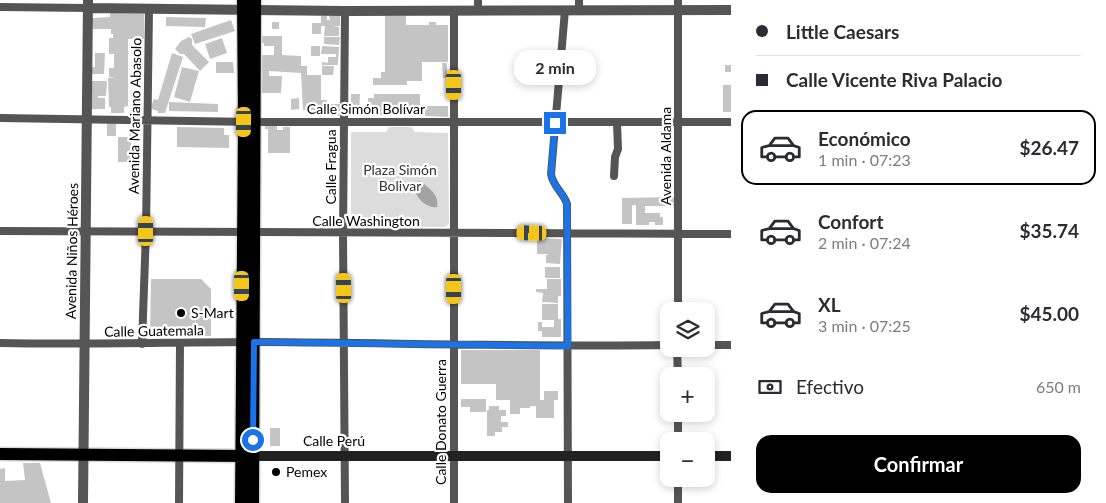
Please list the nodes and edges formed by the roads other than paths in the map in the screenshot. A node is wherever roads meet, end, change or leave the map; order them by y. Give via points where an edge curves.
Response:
1 (78, 0) edge
2 (89, 5) edge
3 (249, 5) edge
4 (478, 5) edge
5 (579, 5) edge
6 (678, 5) edge
7 (0, 7) edge
8 (149, 9) junction
9 (566, 10) junction
10 (731, 10) edge
11 (346, 11) junction
12 (454, 11) junction
13 (0, 118) edge
14 (88, 119) junction
15 (147, 120) junction
16 (249, 122) junction
17 (344, 122) junction
18 (731, 122) edge
19 (454, 123) junction
20 (555, 123) junction
21 (617, 123) junction
22 (679, 123) junction
23 (614, 176) dead end
24 (0, 231) edge
25 (146, 231) junction
26 (86, 232) junction
27 (248, 233) junction
28 (343, 233) junction
29 (454, 234) junction
30 (566, 234) junction
31 (678, 234) junction
32 (731, 234) edge
33 (678, 302) edge
34 (248, 342) junction
35 (0, 343) edge
36 (180, 343) junction
37 (345, 343) junction
38 (142, 344) junction
39 (454, 344) junction
40 (85, 345) junction
41 (660, 345) edge
42 (715, 345) edge
43 (731, 345) edge
44 (568, 346) junction
45 (0, 454) edge
46 (84, 454) junction
47 (180, 455) junction
48 (247, 456) junction
49 (345, 456) junction
50 (454, 456) junction
51 (568, 456) junction
52 (660, 456) edge
53 (715, 456) edge
54 (731, 456) edge
55 (678, 487) edge
56 (82, 503) edge
57 (179, 503) edge
58 (241, 503) edge
59 (253, 503) edge
60 (345, 503) edge
61 (454, 503) edge
62 (568, 503) edge
63 (678, 503) edge

1 - 2 street
2 - 7 street
2 - 8 street
2 - 14 street, Avenida Niños Héroes
3 - 8 street
3 - 11 street
3 - 16 main road
4 - 9 street
4 - 12 street
5 - 6 street
5 - 9 street
6 - 10 street
6 - 22 street, Avenida Aldama
8 - 15 street, Avenida Mariano Abasolo
9 - 20 street
11 - 12 street
11 - 17 street, Calle Fragua
12 - 19 street, Calle Donato Guerra
13 - 14 street, Calle Simón Bolívar
14 - 15 street, Calle Simón Bolívar
14 - 26 street, Avenida Niños Héroes
15 - 16 street, Calle Simón Bolívar
15 - 25 street, Avenida Mariano Abasolo
16 - 17 street, Calle Simón Bolívar
16 - 27 main road
17 - 19 street, Calle Simón Bolívar
17 - 28 street, Calle Fragua
18 - 22 street, Calle Simón Bolívar
19 - 20 street, Calle Simón Bolívar
19 - 29 street, Calle Donato Guerra
20 - 21 street, Calle Simón Bolívar
20 - 30 street via 551,174 555,187 567,204
21 - 22 street, Calle Simón Bolívar
21 - 23 street
22 - 31 street, Avenida Aldama
24 - 26 street, Calle Washington
25 - 26 street, Calle Washington
25 - 27 street, Calle Washington
25 - 38 street, Avenida Mariano Abasolo
26 - 40 street, Avenida Niños Héroes
27 - 28 street, Calle Washington
27 - 34 main road
28 - 29 street, Calle Washington
28 - 37 street, Calle Fragua
29 - 30 street, Calle Washington
29 - 39 street, Calle Donato Guerra
30 - 31 street, Calle Washington
30 - 44 street
31 - 32 street, Calle Washington
31 - 33 street, Avenida Aldama
34 - 36 street, Calle Guatemala
34 - 37 street, Calle Guatemala
34 - 48 main road
35 - 40 street, Calle Guatemala
36 - 38 street, Calle Guatemala
36 - 47 street
37 - 39 street, Calle Guatemala
37 - 49 street, Calle Fragua
38 - 40 street, Calle Guatemala
39 - 44 street, Calle Guatemala
39 - 50 street, Calle Donato Guerra
40 - 46 street, Avenida Niños Héroes
41 - 44 street, Calle Guatemala
42 - 43 street
44 - 51 street
45 - 46 main road, Calle Perú
46 - 47 main road, Calle Perú
46 - 56 street, Avenida Niños Héroes
47 - 48 main road, Calle Perú
47 - 57 street
48 - 49 main road, Calle Perú
48 - 58 main road
48 - 59 main road
49 - 50 main road, Calle Perú
49 - 60 street, Calle Fragua
50 - 51 main road, Calle Perú
50 - 61 street, Calle Donato Guerra
51 - 52 main road, Calle Perú
51 - 62 street
53 - 54 main road
55 - 63 street

